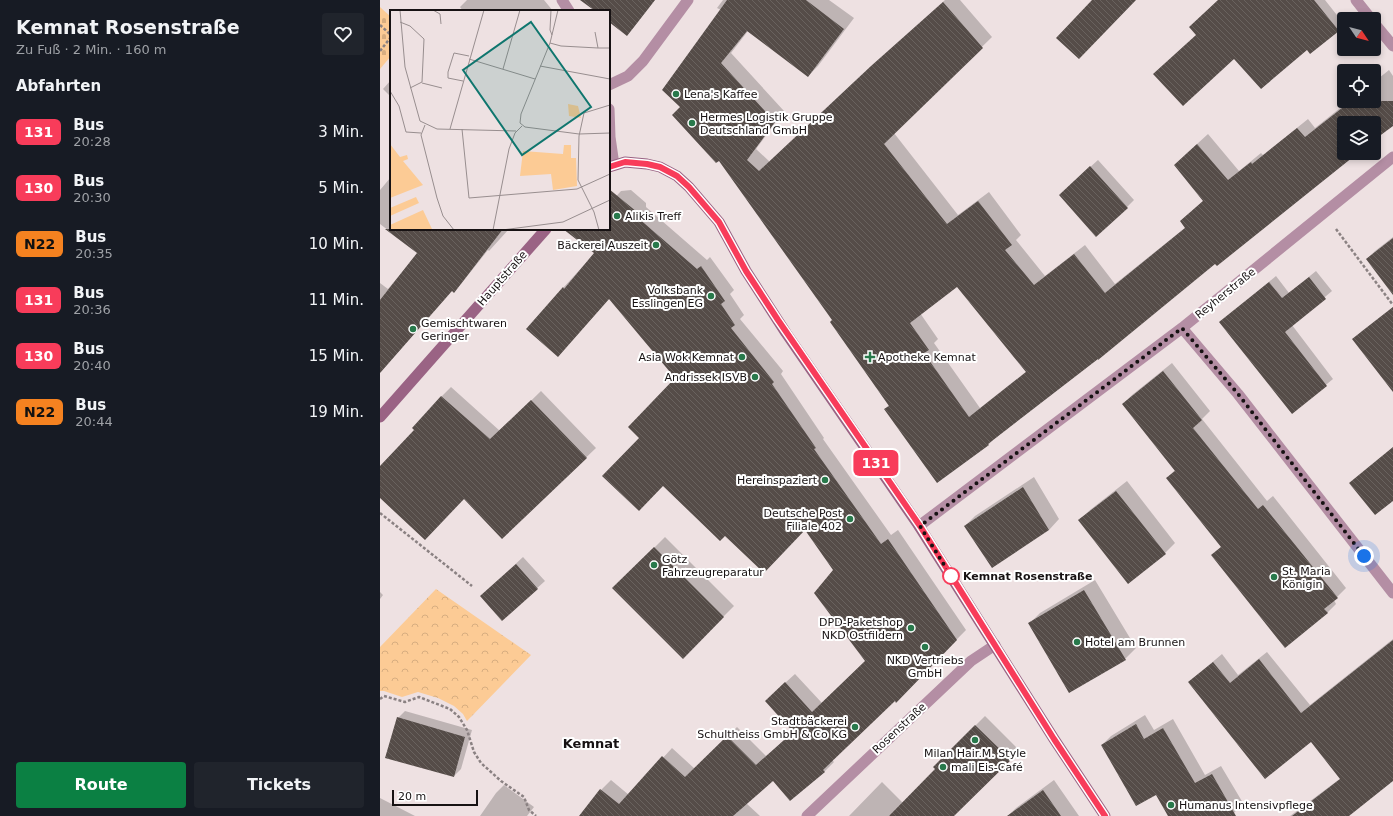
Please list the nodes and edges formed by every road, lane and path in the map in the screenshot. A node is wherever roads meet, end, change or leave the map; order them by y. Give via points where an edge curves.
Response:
1 (562, 0) edge
2 (688, 0) edge
3 (1356, 0) edge
4 (568, 10) edge
5 (1365, 12) edge
6 (380, 25) edge
7 (1381, 31) edge
8 (390, 35) edge
9 (390, 37) edge
10 (1393, 46) edge
11 (380, 51) edge
12 (610, 85) edge
13 (610, 137) edge
14 (1393, 157) edge
15 (612, 166) edge
16 (1323, 213) junction
17 (545, 230) edge
18 (1393, 305) edge
19 (1182, 328) junction
20 (380, 417) edge
21 (380, 513) edge
22 (920, 526) junction
23 (472, 586) dead end
24 (1393, 593) edge
25 (995, 645) junction
26 (380, 699) edge
27 (536, 816) edge
28 (807, 816) edge
29 (1105, 816) edge

1 - 4 street
2 - 12 street via 643,61 628,76
3 - 5 street
6 - 8 path
7 - 10 street
9 - 11 path
13 - 15 street
14 - 16 street, Reyherstraße
15 - 22 main road via 637,162 660,167 677,176 705,205 719,222 746,271 786,332
16 - 18 path
16 - 19 street, Reyherstraße
17 - 20 main road, Hauptstraße
19 - 22 street, Reyherstraße
19 - 24 street via 1238,394
21 - 23 path
22 - 25 main road
25 - 28 street, Rosenstraße via 970,661
25 - 29 main road
26 - 27 path via 384,696 405,702 419,697 450,709 467,730 480,763 524,797 529,810

